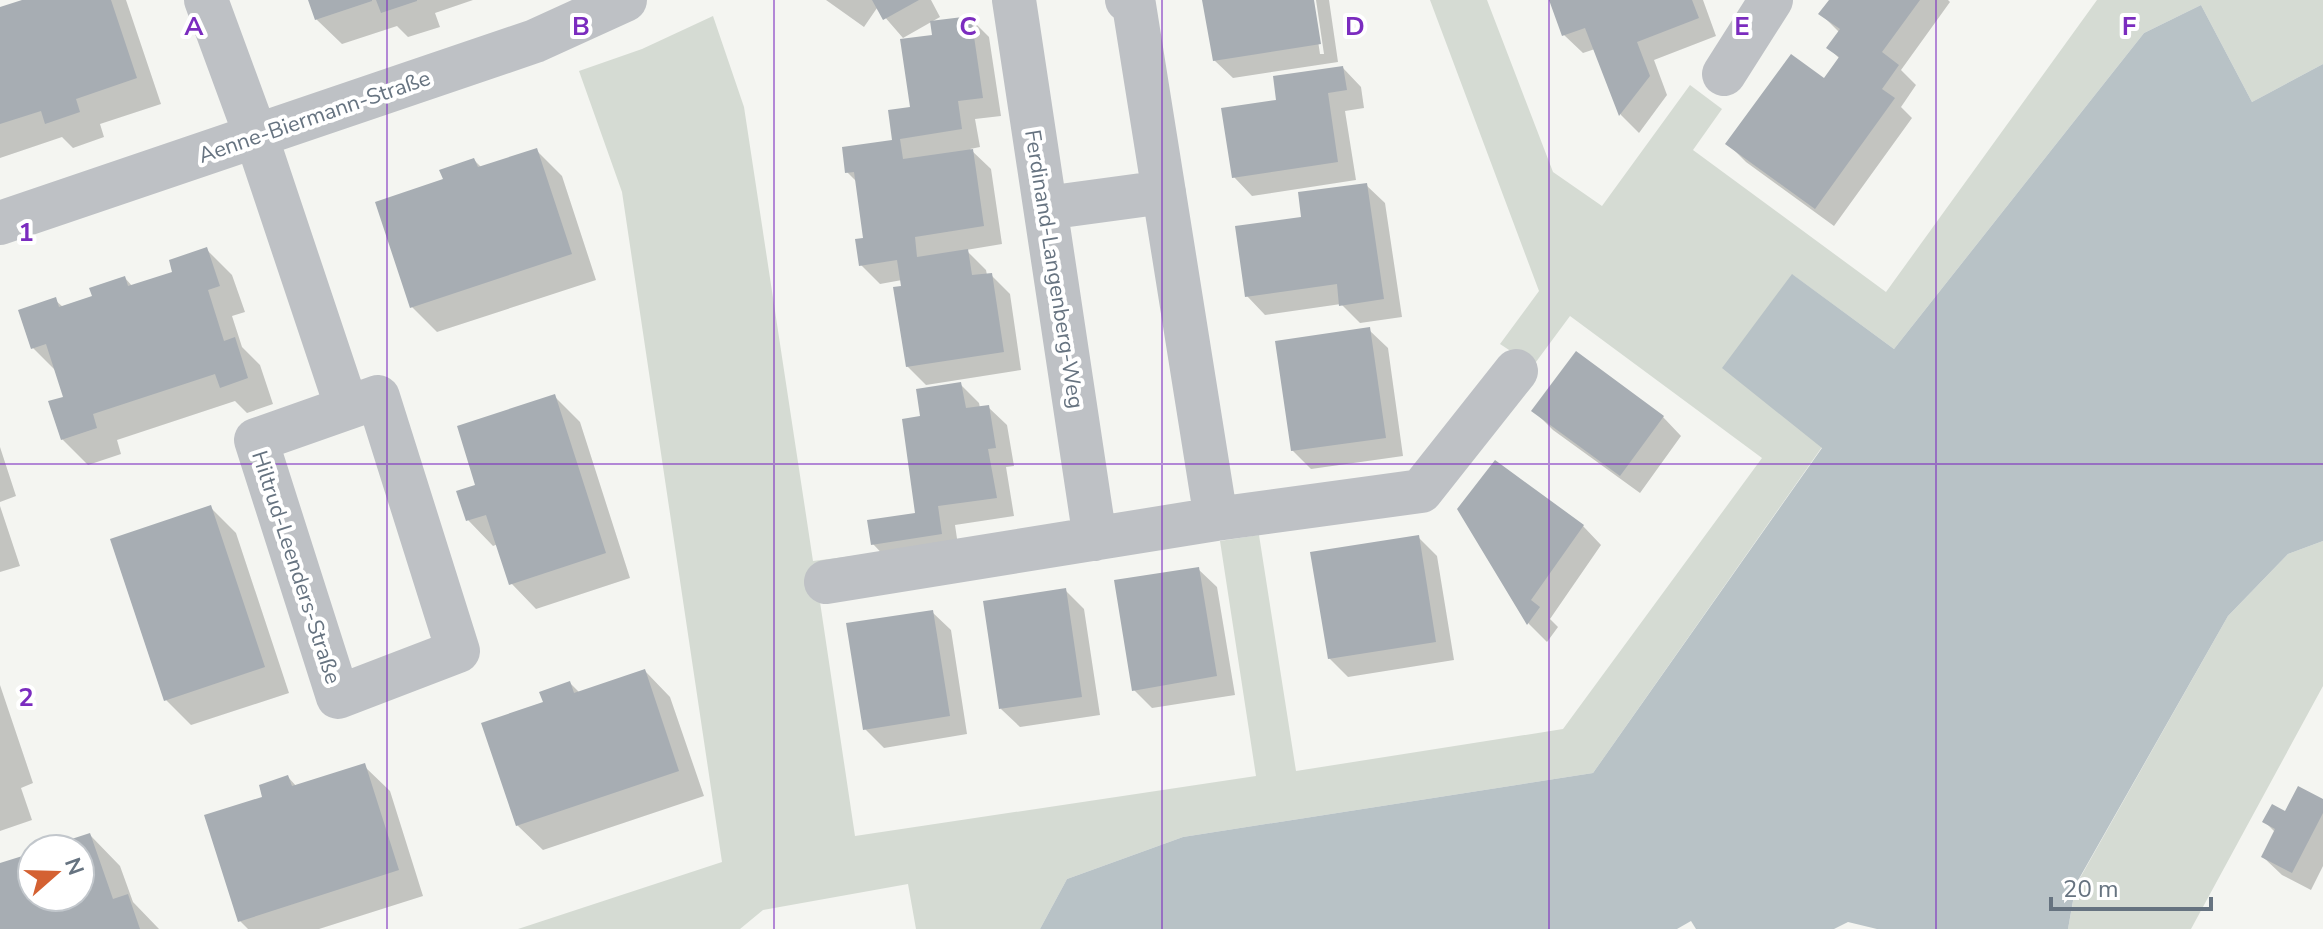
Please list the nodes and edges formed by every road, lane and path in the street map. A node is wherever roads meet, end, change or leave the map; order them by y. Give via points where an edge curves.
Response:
1 (206, 0) edge
2 (625, 0) edge
3 (1014, 0) edge
4 (1127, 0) edge
5 (1771, 0) edge
6 (1724, 74) dead end
7 (256, 136) junction
8 (1164, 192) junction
9 (1046, 208) junction
10 (0, 223) edge
11 (1516, 371) dead end
12 (347, 408) junction
13 (1216, 519) junction
14 (1095, 539) junction
15 (826, 582) dead end

1 - 7 street
2 - 7 street, Aenne-Biermann-Straße via 535,41
3 - 9 street, Ferdinand-Langenberg-Weg
4 - 8 street via 1134,5
5 - 6 street
7 - 10 street, Aenne-Biermann-Straße
7 - 12 street
8 - 9 street
8 - 13 street
9 - 14 street, Ferdinand-Langenberg-Weg
11 - 13 street via 1421,491
12 - 12 street, Hiltrud-Leenders-Straße via 378,397 458,651 338,697 256,440
13 - 14 street
14 - 15 street

